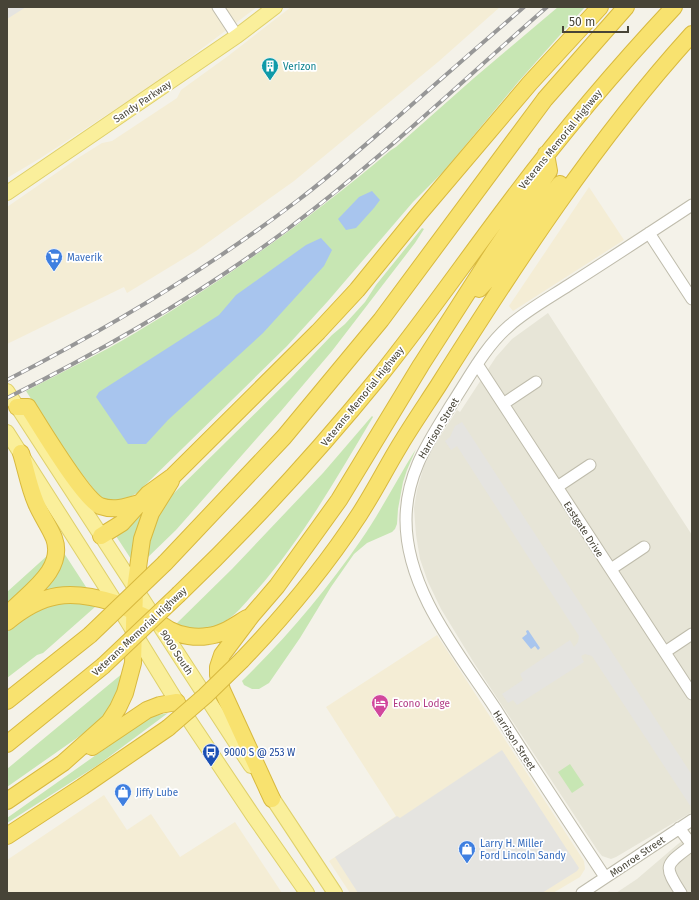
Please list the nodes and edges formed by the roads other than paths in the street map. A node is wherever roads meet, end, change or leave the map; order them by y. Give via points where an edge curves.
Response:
1 (218, 7) edge
2 (275, 7) edge
3 (600, 7) edge
4 (626, 7) edge
5 (674, 7) edge
6 (692, 34) edge
7 (237, 36) junction
8 (669, 60) junction
9 (546, 154) junction
10 (7, 193) edge
11 (692, 205) edge
12 (649, 233) junction
13 (692, 299) edge
14 (452, 316) junction
15 (477, 364) junction
16 (536, 382) dead end
17 (7, 391) edge
18 (502, 404) junction
19 (17, 407) junction
20 (7, 432) edge
21 (21, 452) junction
22 (590, 465) dead end
23 (173, 476) junction
24 (557, 487) junction
25 (139, 503) junction
26 (101, 536) junction
27 (644, 547) dead end
28 (611, 569) junction
29 (135, 589) junction
30 (116, 603) junction
31 (134, 612) junction
32 (252, 615) junction
33 (7, 616) edge
34 (7, 622) edge
35 (158, 622) junction
36 (134, 633) junction
37 (692, 634) edge
38 (665, 652) junction
39 (692, 694) edge
40 (7, 701) edge
41 (177, 702) junction
42 (7, 744) edge
43 (63, 763) junction
44 (272, 799) junction
45 (7, 801) edge
46 (692, 820) edge
47 (679, 828) junction
48 (7, 836) edge
49 (692, 845) edge
50 (605, 877) junction
51 (308, 893) edge
52 (335, 893) edge
53 (582, 893) edge
54 (681, 893) edge

1 - 7 street
2 - 7 main road, Sandy Parkway
3 - 23 highway via 530,83 357,290
4 - 40 highway, bridge via 545,99 381,320 284,437 165,563 90,635
5 - 9 highway, Veterans Memorial Highway
6 - 8 highway
7 - 10 main road, Sandy Parkway
8 - 14 highway via 650,74 524,230 494,273
8 - 48 highway, bridge via 642,91 539,232 447,371 343,538 280,619 242,660 168,728
9 - 14 highway via 549,171
9 - 42 highway, Veterans Memorial Highway, bridge via 408,339 329,437 276,497 221,554 103,666
11 - 12 street, Harrison Street
12 - 13 street
12 - 15 street, Harrison Street via 510,325 498,336
14 - 32 highway via 339,500 277,586
15 - 18 street, Eastgate Drive
15 - 50 street, Harrison Street via 429,440 412,478 406,520 413,567 422,593 436,617
16 - 18 street
17 - 19 main road, 9000 South
18 - 24 street, Eastgate Drive
19 - 25 highway via 28,407 81,487 99,505 114,509
19 - 26 main road, 9000 South
20 - 21 main road
21 - 30 main road
21 - 33 highway via 36,502 52,534 56,550 55,560 44,580
22 - 24 street
23 - 25 highway
23 - 29 highway via 146,526
24 - 28 street, Eastgate Drive
25 - 26 highway via 122,523
26 - 29 main road, 9000 South
27 - 28 street
28 - 38 street, Eastgate Drive
29 - 31 highway
29 - 35 main road, 9000 South
30 - 31 highway
30 - 34 highway via 79,596 56,596 21,610
30 - 36 main road
31 - 35 highway
31 - 36 highway
32 - 35 highway via 210,636 182,635
32 - 44 highway via 222,655 218,675 222,690
35 - 44 main road, 9000 South
36 - 41 main road
36 - 43 highway via 133,663 118,708 109,722
37 - 38 street
38 - 39 street, Eastgate Drive
41 - 43 highway via 147,710 98,745
41 - 51 main road
43 - 45 highway
44 - 52 main road, 9000 South
46 - 47 street, Monroe Street
47 - 49 street
47 - 50 street, Monroe Street
49 - 54 street via 670,865 669,871
50 - 53 street, Monroe Street

